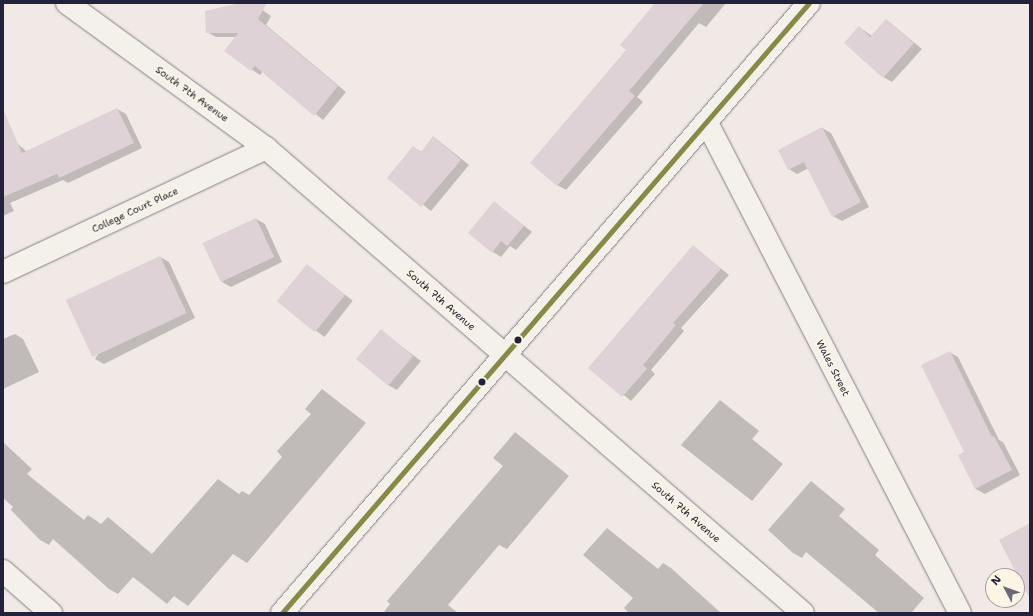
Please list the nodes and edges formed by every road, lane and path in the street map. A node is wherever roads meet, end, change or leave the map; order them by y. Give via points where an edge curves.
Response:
1 (67, 3) edge
2 (808, 3) edge
3 (707, 123) junction
4 (266, 148) junction
5 (3, 272) edge
6 (504, 354) junction
7 (3, 571) edge
8 (51, 613) edge
9 (282, 613) edge
10 (803, 613) edge
11 (960, 613) edge

1 - 4 street, South 7th Avenue
2 - 3 street
3 - 6 street
3 - 11 street, Wales Street
4 - 5 street, College Court Place
4 - 6 street, South 7th Avenue
6 - 9 street
6 - 10 street, South 7th Avenue
7 - 8 street

